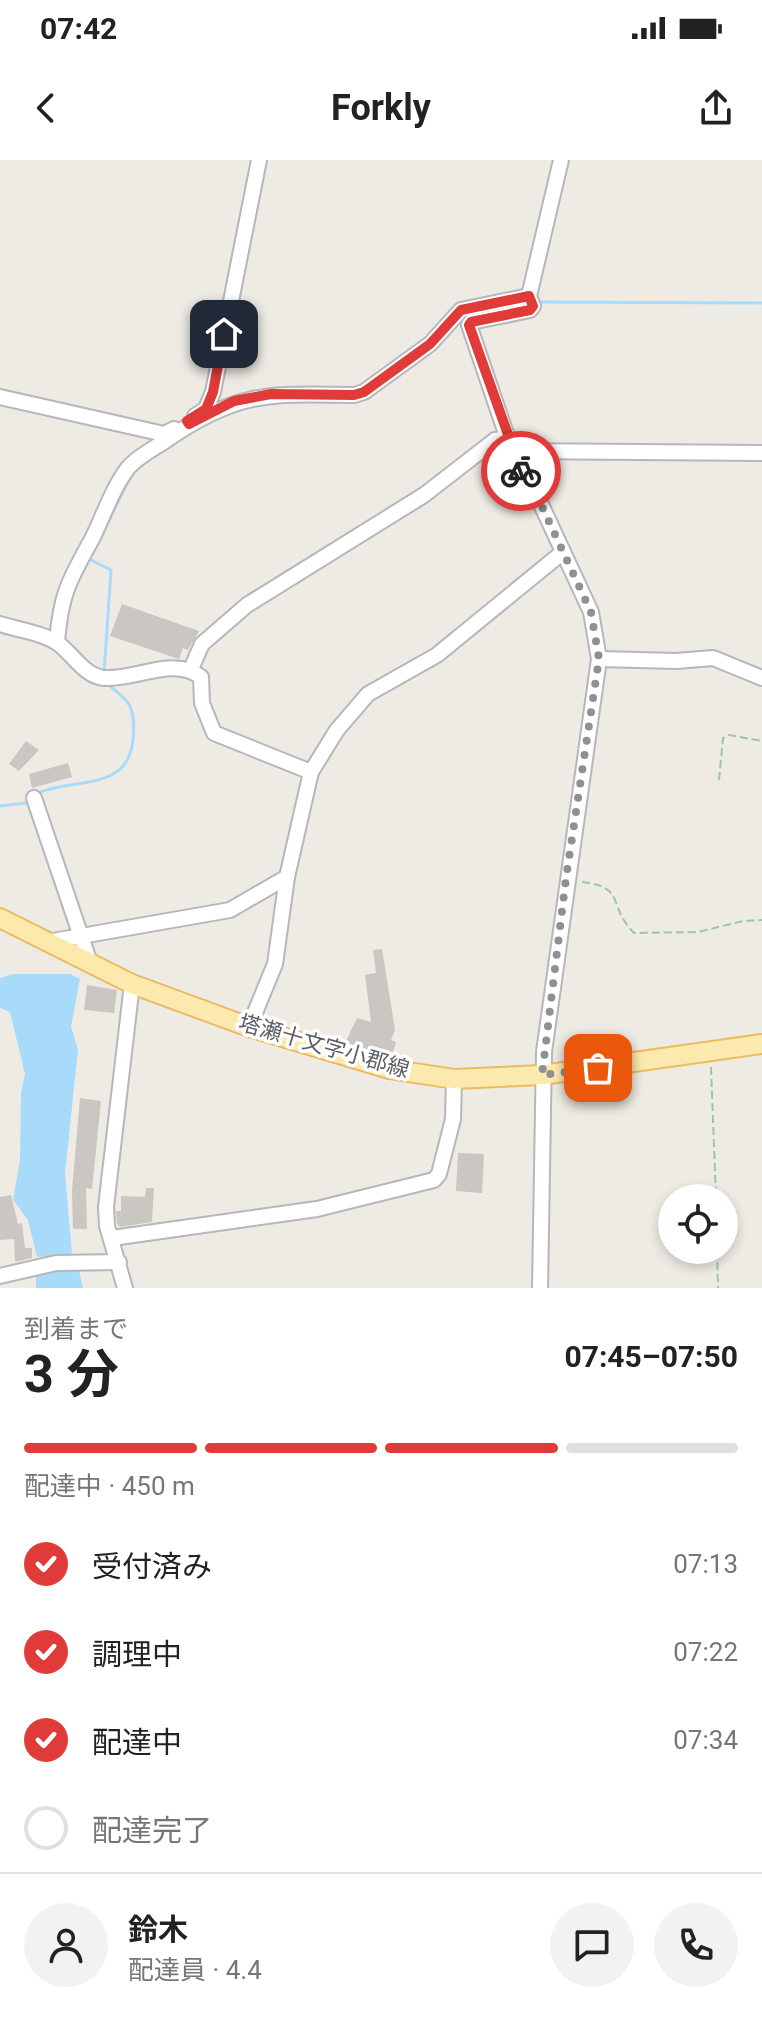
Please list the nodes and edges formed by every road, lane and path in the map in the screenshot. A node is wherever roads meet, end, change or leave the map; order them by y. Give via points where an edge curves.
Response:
1 (259, 160) edge
2 (561, 160) edge
3 (529, 296) junction
4 (0, 397) edge
5 (188, 423) junction
6 (510, 445) junction
7 (762, 453) edge
8 (563, 552) junction
9 (0, 624) edge
10 (57, 642) junction
11 (599, 659) junction
12 (191, 669) junction
13 (762, 678) edge
14 (762, 741) edge
15 (311, 772) junction
16 (719, 780) dead end
17 (34, 798) dead end
18 (287, 877) junction
19 (566, 878) junction
20 (0, 918) edge
21 (762, 920) edge
22 (81, 937) junction
23 (47, 942) junction
24 (90, 963) junction
25 (132, 984) junction
26 (249, 1027) junction
27 (762, 1044) edge
28 (710, 1052) junction
29 (542, 1075) junction
30 (454, 1079) junction
31 (715, 1184) edge
32 (112, 1238) junction
33 (119, 1262) junction
34 (717, 1264) edge
35 (0, 1276) edge
36 (125, 1288) edge
37 (540, 1288) edge
38 (718, 1288) edge

1 - 5 street via 213,392 206,409
2 - 3 street
3 - 5 street via 461,310 430,344 364,392 271,394 234,401
3 - 6 street via 530,310 469,325
4 - 5 street via 164,434
5 - 10 street via 131,464 118,482 69,580 60,605
6 - 7 street
6 - 8 street
6 - 12 street via 495,440 424,495 247,605 202,644
8 - 11 street via 591,612
8 - 15 street via 437,655 368,694
9 - 10 street
10 - 12 street via 93,676
11 - 13 street via 713,658
11 - 19 street
12 - 15 street via 201,677 202,703 214,733
14 - 16 path via 723,738
15 - 18 street
17 - 22 street
18 - 22 street via 230,910
18 - 26 street via 275,964
19 - 21 path via 606,885 622,921 634,933 698,932
19 - 29 street
20 - 23 main road, 塔瀬十文字小郡線
22 - 23 street
22 - 24 street
23 - 24 main road, 塔瀬十文字小郡線
24 - 25 main road, 塔瀬十文字小郡線
25 - 26 main road, 塔瀬十文字小郡線
25 - 32 street via 106,1207
26 - 30 main road, 塔瀬十文字小郡線 via 389,1069
27 - 28 main road, 塔瀬十文字小郡線
28 - 29 main road, 塔瀬十文字小郡線
28 - 31 path
29 - 30 main road, 塔瀬十文字小郡線
29 - 37 street
30 - 32 street via 453,1119 434,1180 317,1209
32 - 33 street
33 - 35 street via 56,1263
33 - 36 street
34 - 38 path

